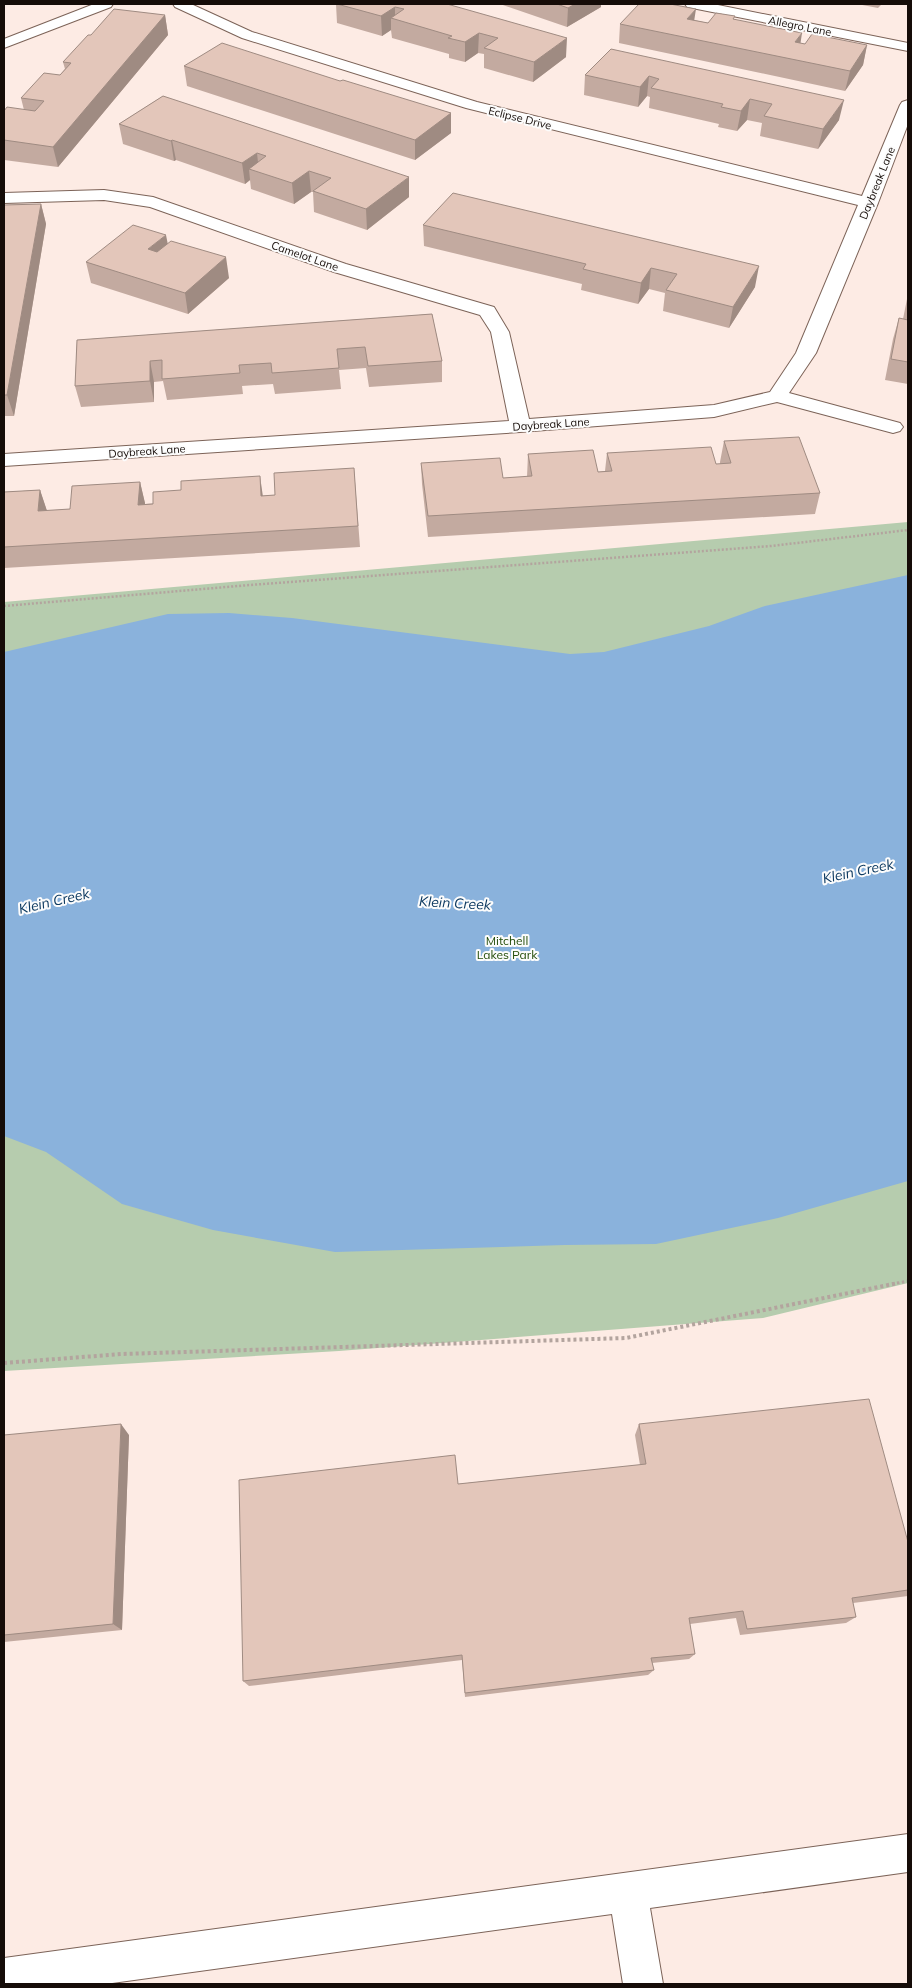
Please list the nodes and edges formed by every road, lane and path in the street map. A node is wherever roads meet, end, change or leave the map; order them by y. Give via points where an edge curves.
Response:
1 (106, 4) edge
2 (180, 4) edge
3 (692, 4) edge
4 (4, 44) edge
5 (908, 48) edge
6 (908, 105) edge
7 (4, 198) edge
8 (869, 203) junction
9 (777, 396) junction
10 (520, 426) junction
11 (893, 427) dead end
12 (4, 460) edge
13 (908, 530) edge
14 (4, 606) edge
15 (908, 1281) edge
16 (4, 1363) edge
17 (908, 1853) edge
18 (628, 1892) junction
19 (4, 1978) edge
20 (643, 1984) edge

1 - 4 street
2 - 8 street, Eclipse Drive via 247,35 482,108
3 - 5 street, Allegro Lane
6 - 8 street, Daybreak Lane
7 - 10 street, Camelot Lane via 104,194 153,202 340,268 487,311 500,332
8 - 9 street, Daybreak Lane via 806,353
9 - 10 street, Daybreak Lane via 714,411
9 - 11 street
10 - 12 street, Daybreak Lane
13 - 14 path via 771,546 240,585
15 - 16 path via 626,1338 122,1354
17 - 18 street
18 - 19 street
18 - 20 street

